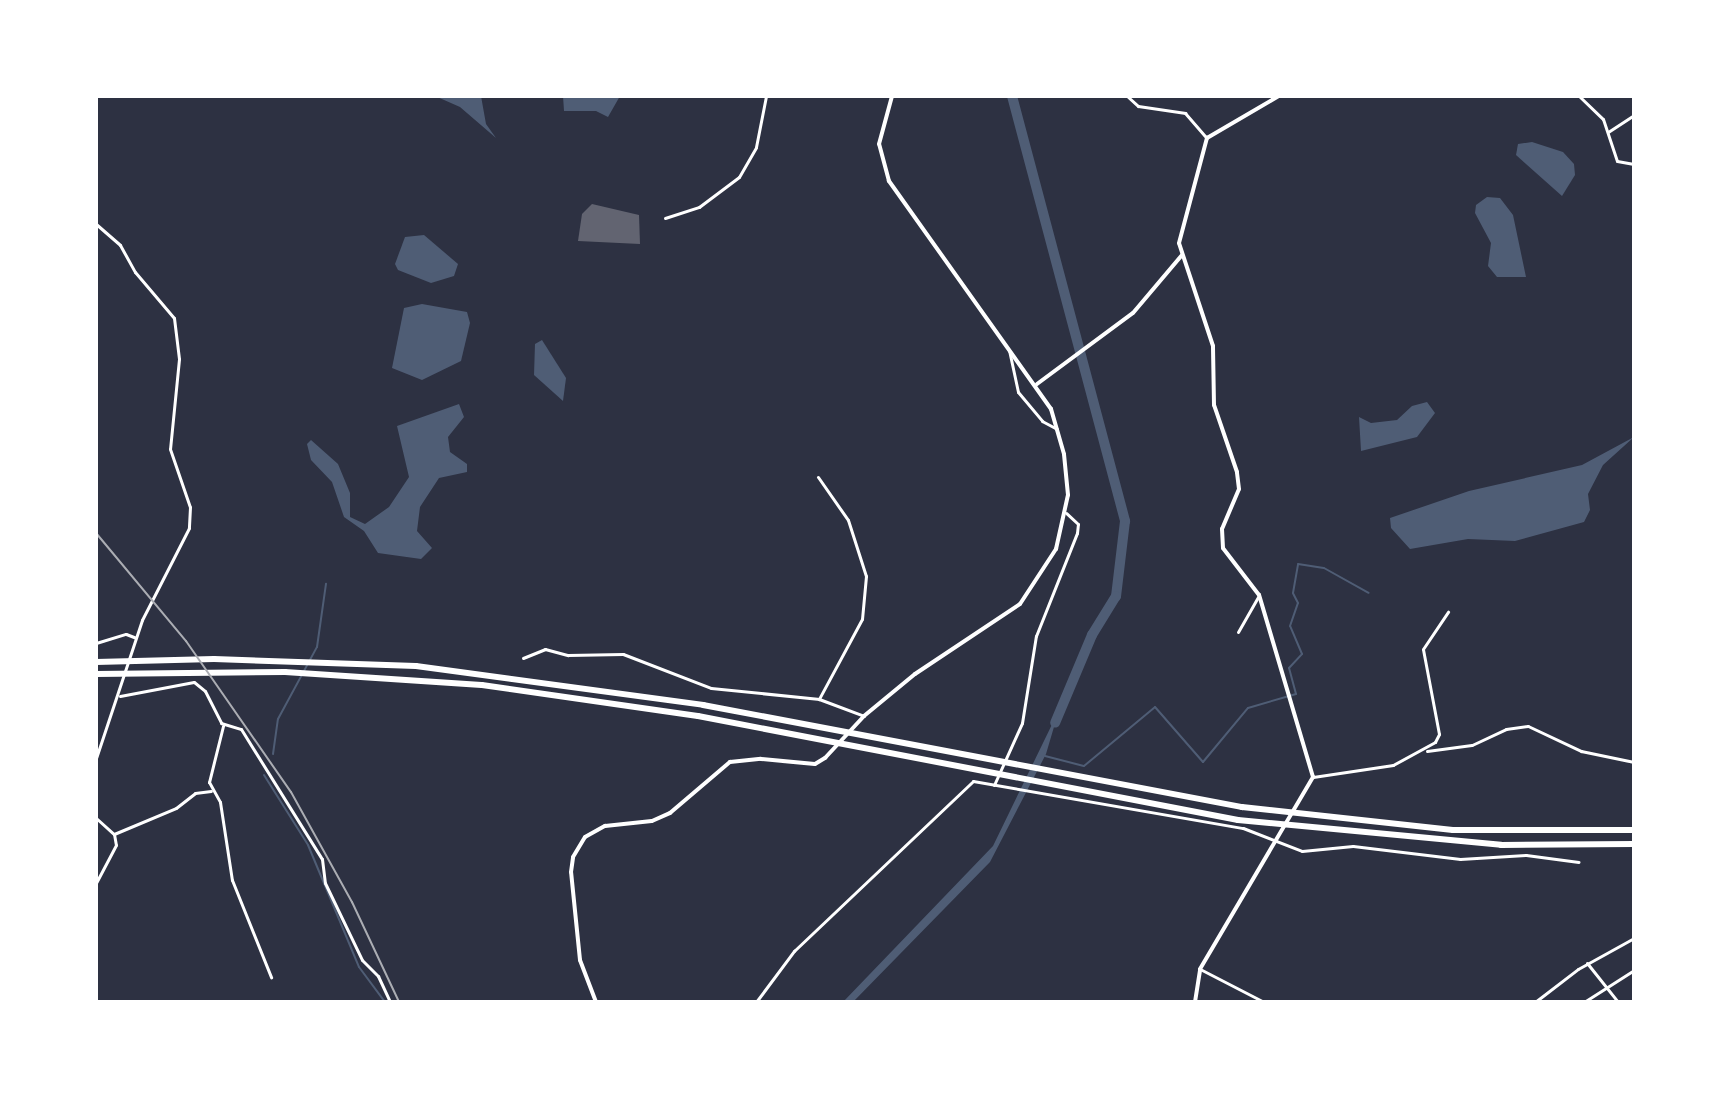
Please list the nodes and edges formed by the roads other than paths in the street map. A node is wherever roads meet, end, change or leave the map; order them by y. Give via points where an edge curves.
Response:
1 (766, 96) edge
2 (892, 96) edge
3 (1127, 96) edge
4 (1279, 96) edge
5 (1579, 96) edge
6 (1634, 115) edge
7 (1608, 132) junction
8 (1207, 138) junction
9 (1634, 164) edge
10 (665, 218) dead end
11 (96, 224) edge
12 (1182, 255) junction
13 (1009, 350) junction
14 (1037, 384) junction
15 (1057, 429) junction
16 (818, 477) dead end
17 (1066, 513) junction
18 (1259, 595) junction
19 (1448, 612) dead end
20 (1238, 632) dead end
21 (135, 640) junction
22 (96, 643) edge
23 (523, 658) dead end
24 (96, 662) edge
25 (96, 674) edge
26 (120, 694) junction
27 (819, 699) junction
28 (864, 716) junction
29 (223, 726) junction
30 (1423, 752) junction
31 (96, 758) edge
32 (1634, 762) edge
33 (1313, 777) junction
34 (994, 785) junction
35 (212, 791) junction
36 (96, 818) edge
37 (1634, 830) edge
38 (114, 834) junction
39 (1277, 843) junction
40 (1634, 844) edge
41 (1579, 862) dead end
42 (96, 883) edge
43 (1634, 938) edge
44 (1587, 963) junction
45 (1200, 969) junction
46 (1634, 970) edge
47 (271, 977) dead end
48 (1605, 985) junction
49 (390, 1002) edge
50 (596, 1002) edge
51 (756, 1002) edge
52 (1195, 1002) edge
53 (1264, 1002) edge
54 (1535, 1002) edge
55 (1584, 1002) edge
56 (1618, 1002) edge

1 - 10 street via 756,147 739,177 699,207
2 - 13 street via 879,137 885,174
3 - 8 street via 1138,106 1185,113
4 - 8 street
5 - 7 street via 1599,112
6 - 7 street
7 - 9 street via 1617,161
8 - 12 street via 1179,230
11 - 21 street via 166,306 180,338 170,437 188,493 189,528 160,577
12 - 14 street via 1133,313
12 - 18 street via 1213,346 1214,405 1238,483 1221,541 1229,561
13 - 14 street
13 - 15 street via 1018,392 1042,421
14 - 15 street
15 - 17 street via 1067,473
16 - 27 street via 848,520 866,576 859,628
17 - 28 street via 1047,569 1020,604
17 - 34 street via 1078,524 1075,538 1036,636 1022,723
18 - 20 street
18 - 33 street
19 - 30 street via 1423,649 1439,734
21 - 22 street via 126,634
21 - 26 street
23 - 27 street via 545,649 568,655 623,654 711,688
24 - 37 highway via 214,659 416,666 583,685 1305,816 1453,830
25 - 40 highway via 248,671 439,681 698,716 968,771 1300,828 1501,845
26 - 29 street via 194,682 205,691
26 - 31 street via 104,724
27 - 28 street
28 - 50 street via 815,764 730,762 670,813 652,821 605,826 585,837 571,872 580,960
29 - 35 street via 209,770
29 - 49 street via 241,729 322,859 325,883 357,950
30 - 32 street via 1472,745 1506,729 1528,726 1581,751
30 - 33 street via 1384,767
33 - 39 street
34 - 39 street via 1243,828
34 - 51 street via 973,781 794,951
35 - 38 street via 195,793 176,808
35 - 47 street via 220,802 232,880
36 - 38 street
38 - 42 street via 113,857
39 - 41 street via 1302,851 1353,846 1460,859 1526,855
39 - 45 street
43 - 44 street
44 - 48 street
44 - 54 street
45 - 52 street
45 - 53 street
46 - 48 street
48 - 55 street
48 - 56 street

